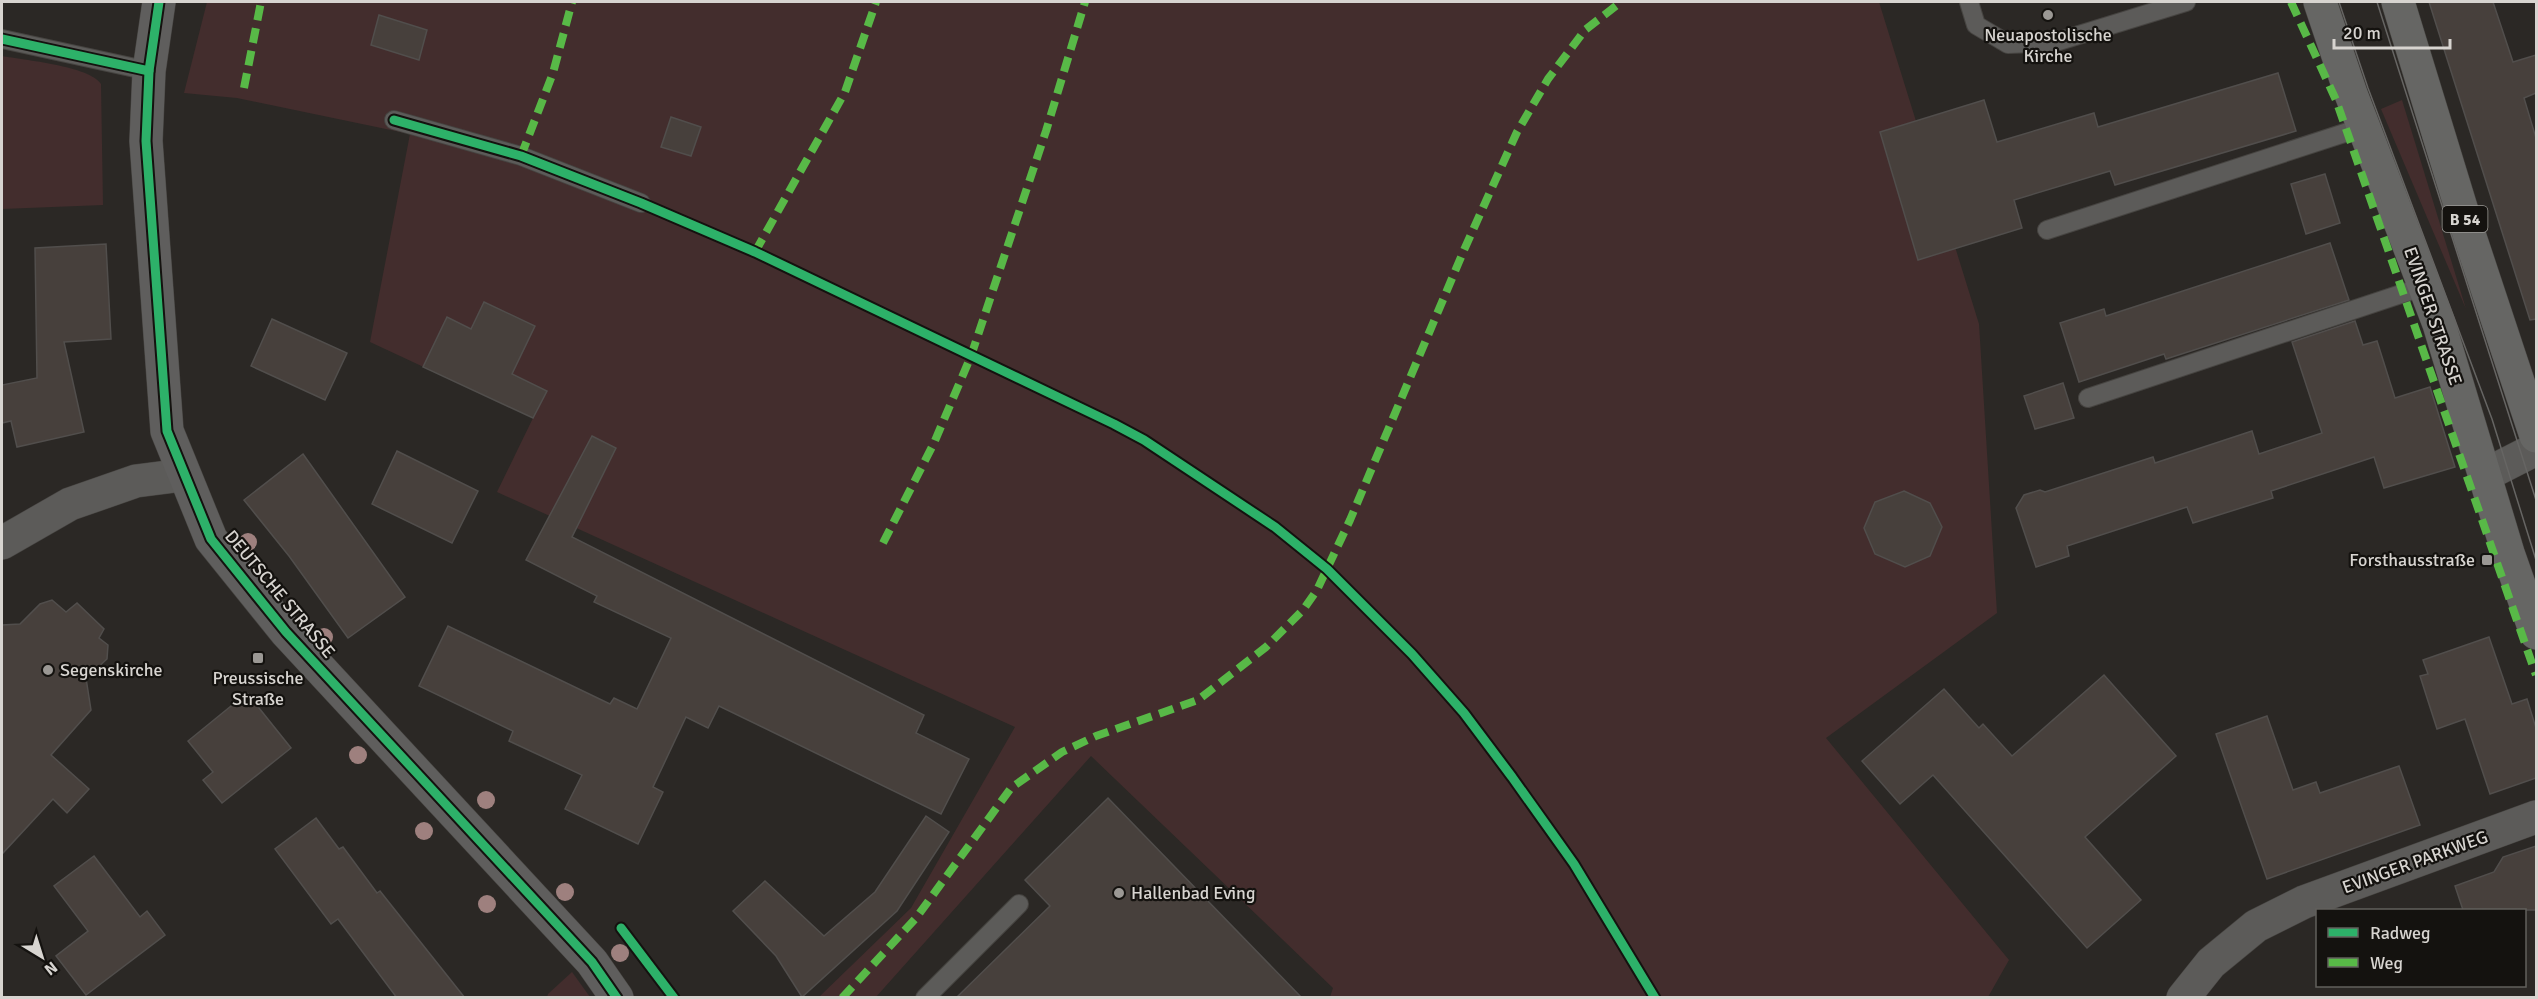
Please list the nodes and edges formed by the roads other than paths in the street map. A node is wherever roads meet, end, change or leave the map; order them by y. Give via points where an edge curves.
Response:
1 (159, 2) edge
2 (1969, 2) edge
3 (2186, 2) edge
4 (2320, 2) edge
5 (2398, 2) edge
6 (2, 39) edge
7 (149, 71) junction
8 (394, 120) dead end
9 (2363, 127) junction
10 (640, 203) dead end
11 (2047, 230) dead end
12 (2425, 286) junction
13 (2088, 398) dead end
14 (2536, 436) edge
15 (2536, 449) edge
16 (183, 475) junction
17 (2485, 475) junction
18 (2, 543) edge
19 (2536, 633) edge
20 (2536, 816) edge
21 (1019, 904) dead end
22 (617, 998) edge
23 (925, 998) edge
24 (2183, 998) edge

1 - 7 street, DEUTSCHE STRASSE
2 - 3 lane via 1976,25 2008,44 2056,42
4 - 9 main road, EVINGER STRASSE
5 - 14 main road, B 54
6 - 7 lane
7 - 16 street, DEUTSCHE STRASSE via 146,141 167,431
8 - 10 lane via 521,156
9 - 11 lane
9 - 12 main road, EVINGER STRASSE
12 - 13 lane
12 - 17 main road, EVINGER STRASSE
15 - 17 street
16 - 18 street via 136,481 70,504
16 - 22 street, DEUTSCHE STRASSE via 211,539 286,632 592,962
17 - 19 main road, EVINGER STRASSE
20 - 24 street, EVINGER PARKWEG via 2304,902 2256,926 2211,963
21 - 23 lane

